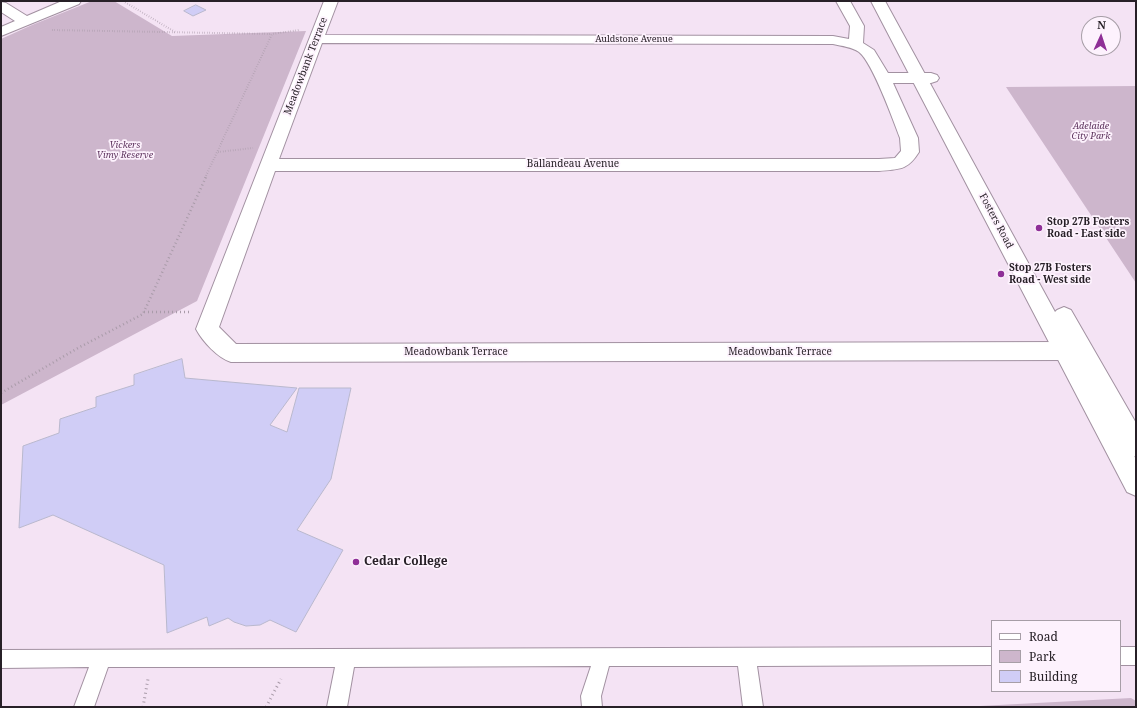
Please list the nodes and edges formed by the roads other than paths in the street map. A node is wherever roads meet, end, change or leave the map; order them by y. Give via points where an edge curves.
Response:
1 (74, 1) edge
2 (331, 1) edge
3 (843, 1) edge
4 (878, 1) edge
5 (889, 1) edge
6 (1, 6) edge
7 (26, 21) junction
8 (1, 32) edge
9 (309, 34) junction
10 (856, 43) junction
11 (925, 77) junction
12 (883, 78) junction
13 (263, 156) junction
14 (1066, 351) junction
15 (1136, 446) edge
16 (1136, 484) edge
17 (603, 656) junction
18 (991, 656) edge
19 (1121, 656) edge
20 (1136, 656) edge
21 (346, 657) junction
22 (746, 657) junction
23 (102, 658) junction
24 (1, 659) edge
25 (84, 707) edge
26 (337, 707) edge
27 (592, 707) edge
28 (754, 707) edge

1 - 7 street
2 - 9 street, Meadowbank Terrace
3 - 10 street via 856,26
4 - 11 street, Fosters Road
5 - 11 street, Fosters Road
6 - 7 street
7 - 8 street
9 - 10 street, Auldstone Avenue via 832,40
9 - 13 street, Meadowbank Terrace
10 - 12 street via 869,52
11 - 12 street
11 - 14 street, Fosters Road
11 - 15 street, Fosters Road
12 - 13 street, Ballandeau Avenue via 909,138 910,152 900,163
13 - 14 street, Meadowbank Terrace via 207,329 231,353
14 - 16 street, Fosters Road
17 - 21 lane
17 - 22 lane
17 - 27 lane via 591,696
18 - 22 lane
19 - 20 lane
21 - 23 lane
21 - 26 lane
22 - 28 lane
23 - 24 lane
23 - 25 lane

